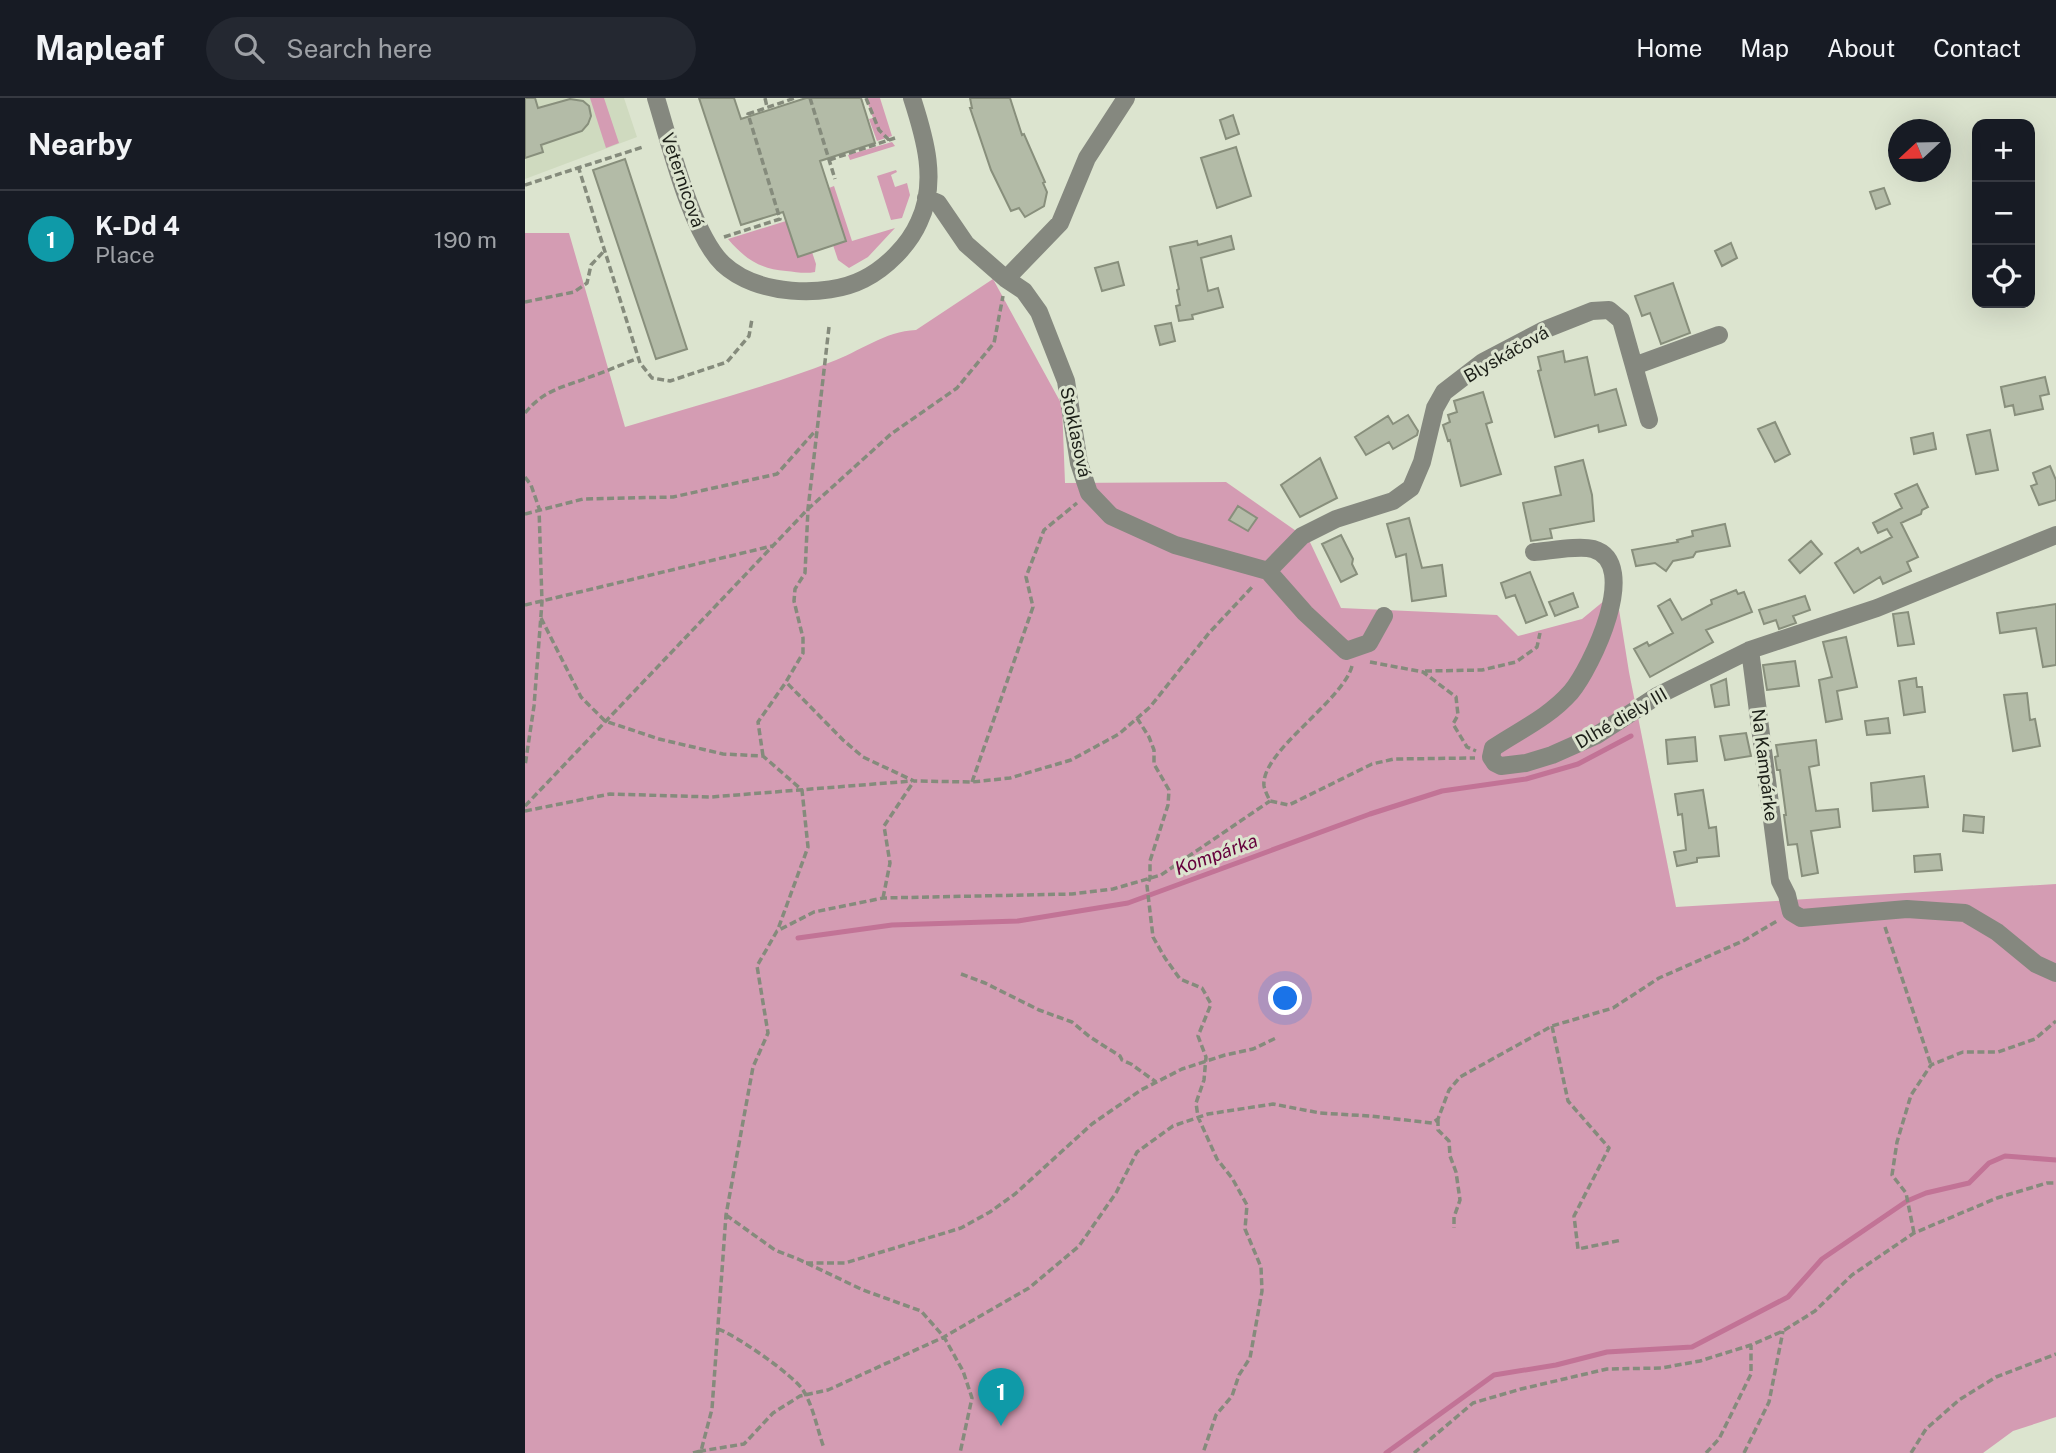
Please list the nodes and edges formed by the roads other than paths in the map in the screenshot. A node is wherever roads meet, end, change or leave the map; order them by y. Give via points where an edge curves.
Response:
1 (656, 98) edge
2 (912, 98) edge
3 (1126, 98) edge
4 (926, 198) junction
5 (1006, 279) junction
6 (1719, 335) dead end
7 (1634, 366) junction
8 (1649, 420) dead end
9 (2056, 535) edge
10 (1534, 552) dead end
11 (1268, 571) junction
12 (1384, 616) dead end
13 (1750, 650) junction
14 (2056, 973) edge

1 - 4 street, Veternicová via 699,228 714,254 732,272 764,286 842,287 874,273 912,235
2 - 4 street, Veternicová via 927,149
3 - 5 street via 1087,158 1060,223
4 - 5 street, Stoklasová via 938,203 966,244
5 - 11 street, Stoklasová via 1024,291 1039,312 1066,381 1079,463 1089,493 1111,516 1175,545
6 - 7 street
7 - 8 street, Blyskáčová
7 - 11 street, Blyskáčová via 1621,320 1609,310 1592,310 1483,362 1444,392 1411,488 1393,500 1302,536
9 - 13 street, Dlhé diely III via 1877,608
10 - 13 street, Dlhé diely III via 1592,548 1605,556 1613,571 1610,613 1594,656 1572,691 1527,729 1493,748 1491,757 1501,766 1526,764 1597,735 1657,696
11 - 12 street via 1346,651 1369,643
13 - 14 street, Na Kampárke via 1780,881 1791,912 1801,918 1907,909 1965,914

